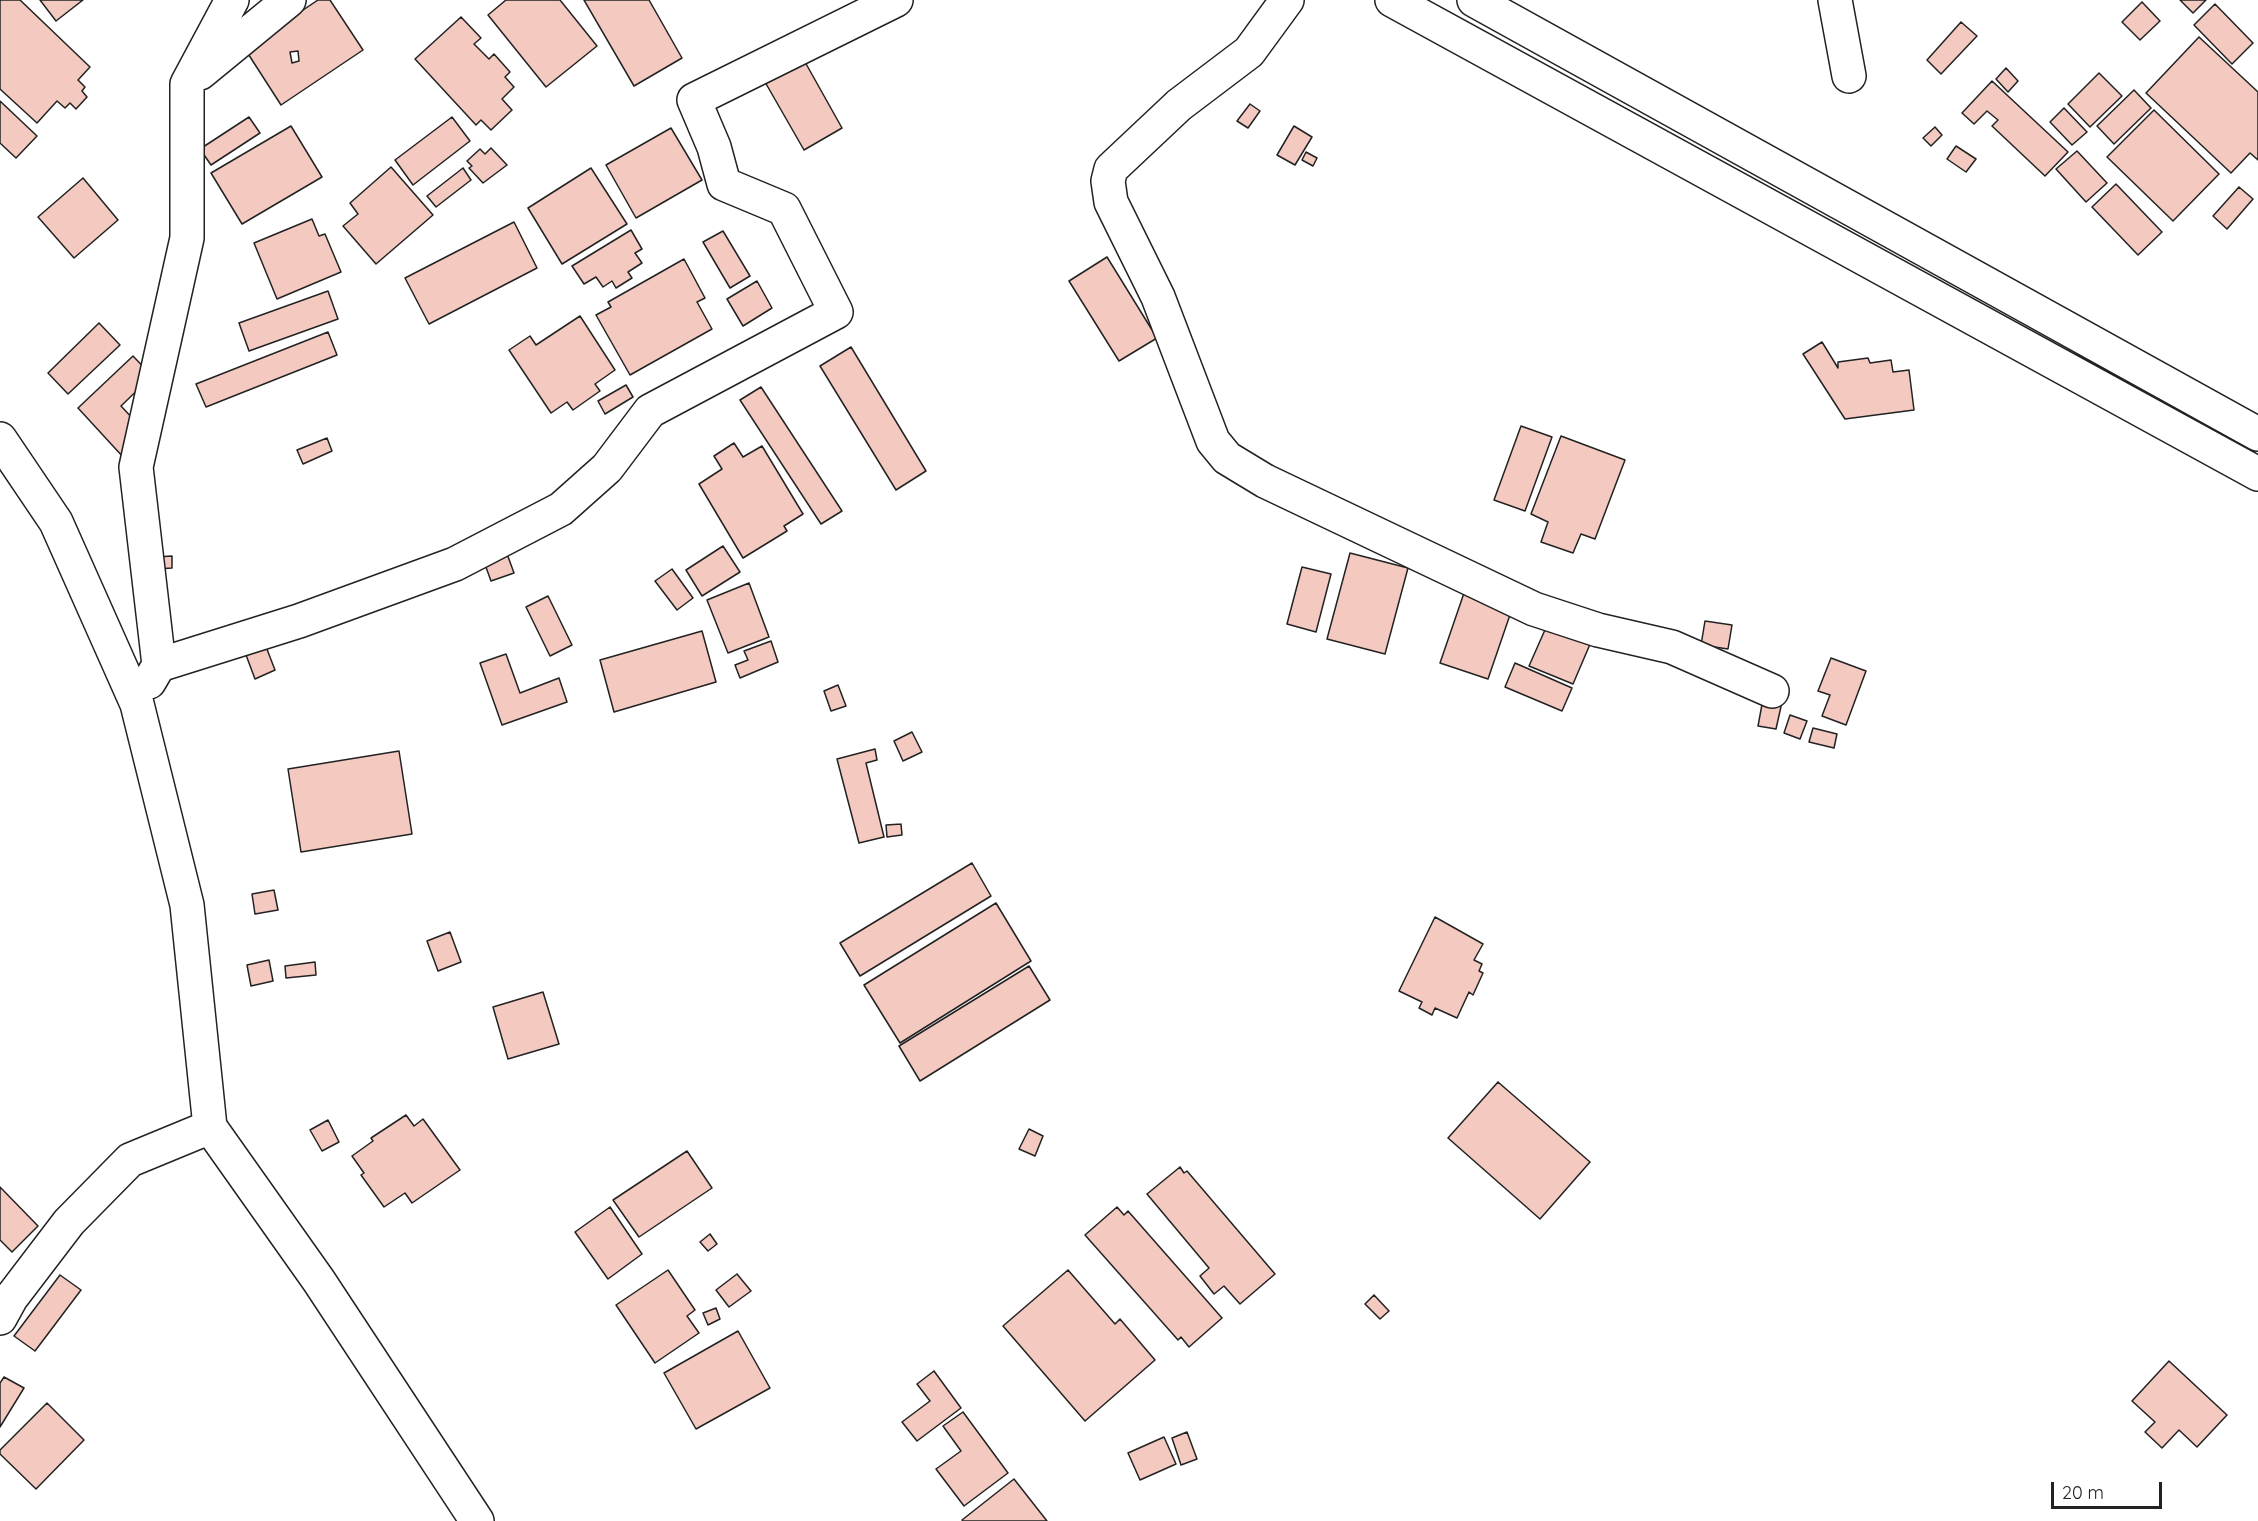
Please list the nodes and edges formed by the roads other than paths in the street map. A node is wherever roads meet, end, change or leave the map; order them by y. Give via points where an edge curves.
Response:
1 (232, 0) edge
2 (289, 0) edge
3 (896, 0) edge
4 (1287, 0) edge
5 (1392, 0) edge
6 (1474, 0) edge
7 (1834, 0) edge
8 (1849, 76) dead end
9 (187, 84) junction
10 (2258, 434) edge
11 (0, 439) edge
12 (2258, 474) edge
13 (159, 665) junction
14 (1772, 692) dead end
15 (137, 704) junction
16 (210, 1126) junction
17 (0, 1318) edge
18 (477, 1521) edge

1 - 9 street
2 - 9 street
3 - 13 street via 694,100 724,183 784,209 836,312 650,411 607,468 561,509 455,564 299,621
4 - 14 street via 1249,52 1171,113 1111,169 1108,181 1111,202 1158,297 1212,441 1227,458 1265,481 1534,609 1598,630 1672,647
5 - 12 street
6 - 10 street
7 - 8 street
9 - 13 street via 187,238 136,467
11 - 15 street via 56,522
13 - 15 street
15 - 16 street via 188,904
16 - 17 street via 130,1160 69,1222
16 - 18 street via 319,1281

